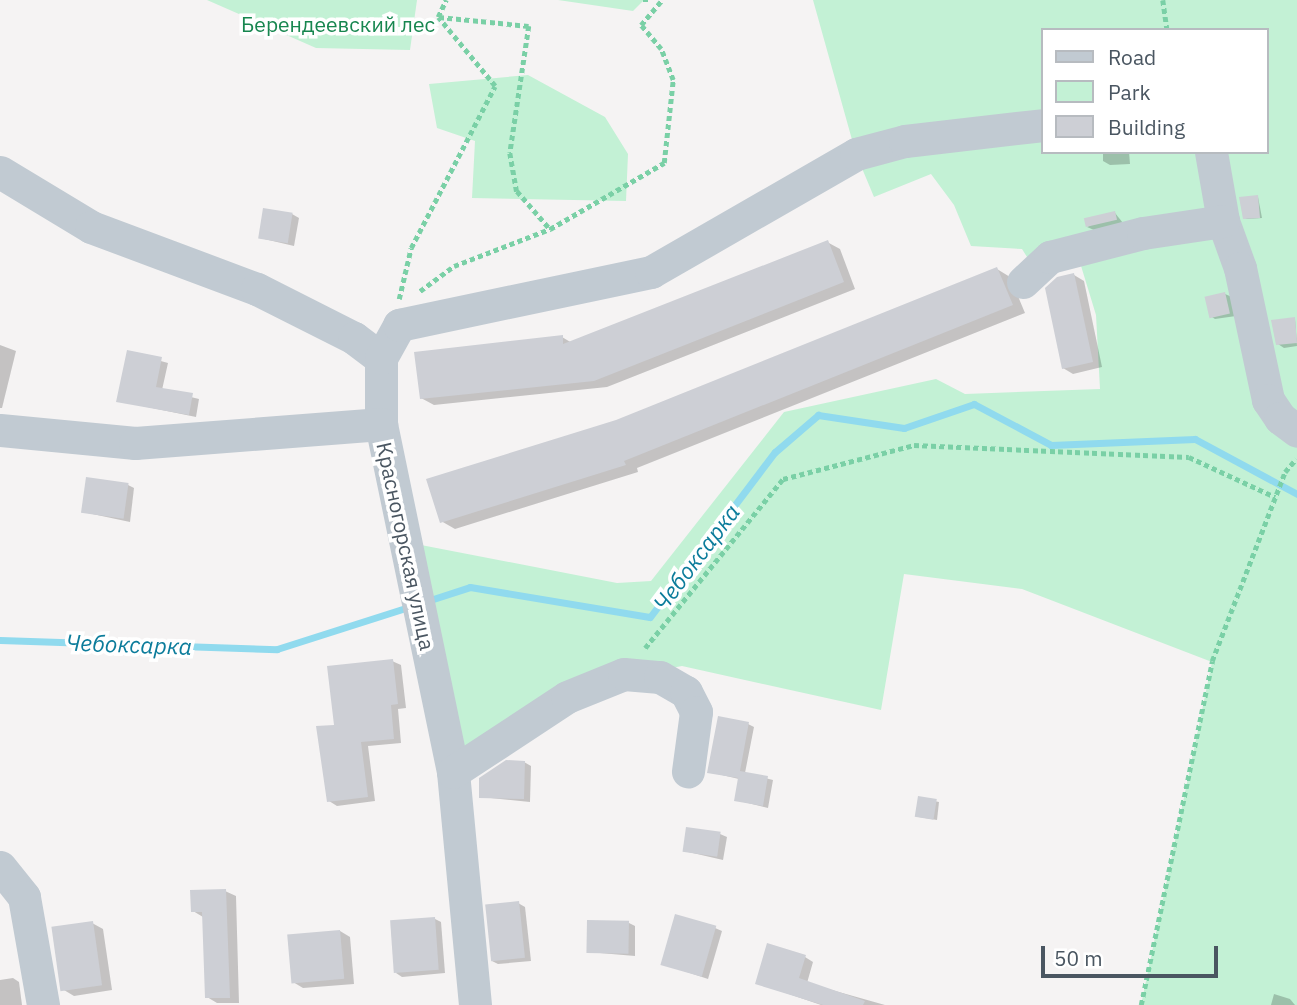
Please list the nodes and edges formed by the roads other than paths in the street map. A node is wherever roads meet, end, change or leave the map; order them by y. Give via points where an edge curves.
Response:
1 (1042, 125) edge
2 (1211, 154) edge
3 (0, 172) edge
4 (1223, 221) junction
5 (1023, 282) dead end
6 (381, 358) junction
7 (381, 424) junction
8 (0, 430) edge
9 (1297, 431) edge
10 (688, 771) dead end
11 (453, 772) junction
12 (0, 867) edge
13 (43, 1005) edge
14 (475, 1005) edge

1 - 6 street via 905,141 856,154 651,272 399,325
2 - 4 street
3 - 6 street via 91,227 257,289 354,338
4 - 5 street via 1143,233 1050,257
4 - 9 street via 1240,268 1268,400 1280,418
6 - 7 street
7 - 8 street, Красногорская улица via 135,443
7 - 11 street, Красногорская улица
10 - 11 street via 696,712 686,692 660,677 624,674 566,697
11 - 14 street, Красногорская улица
12 - 13 street via 24,897

